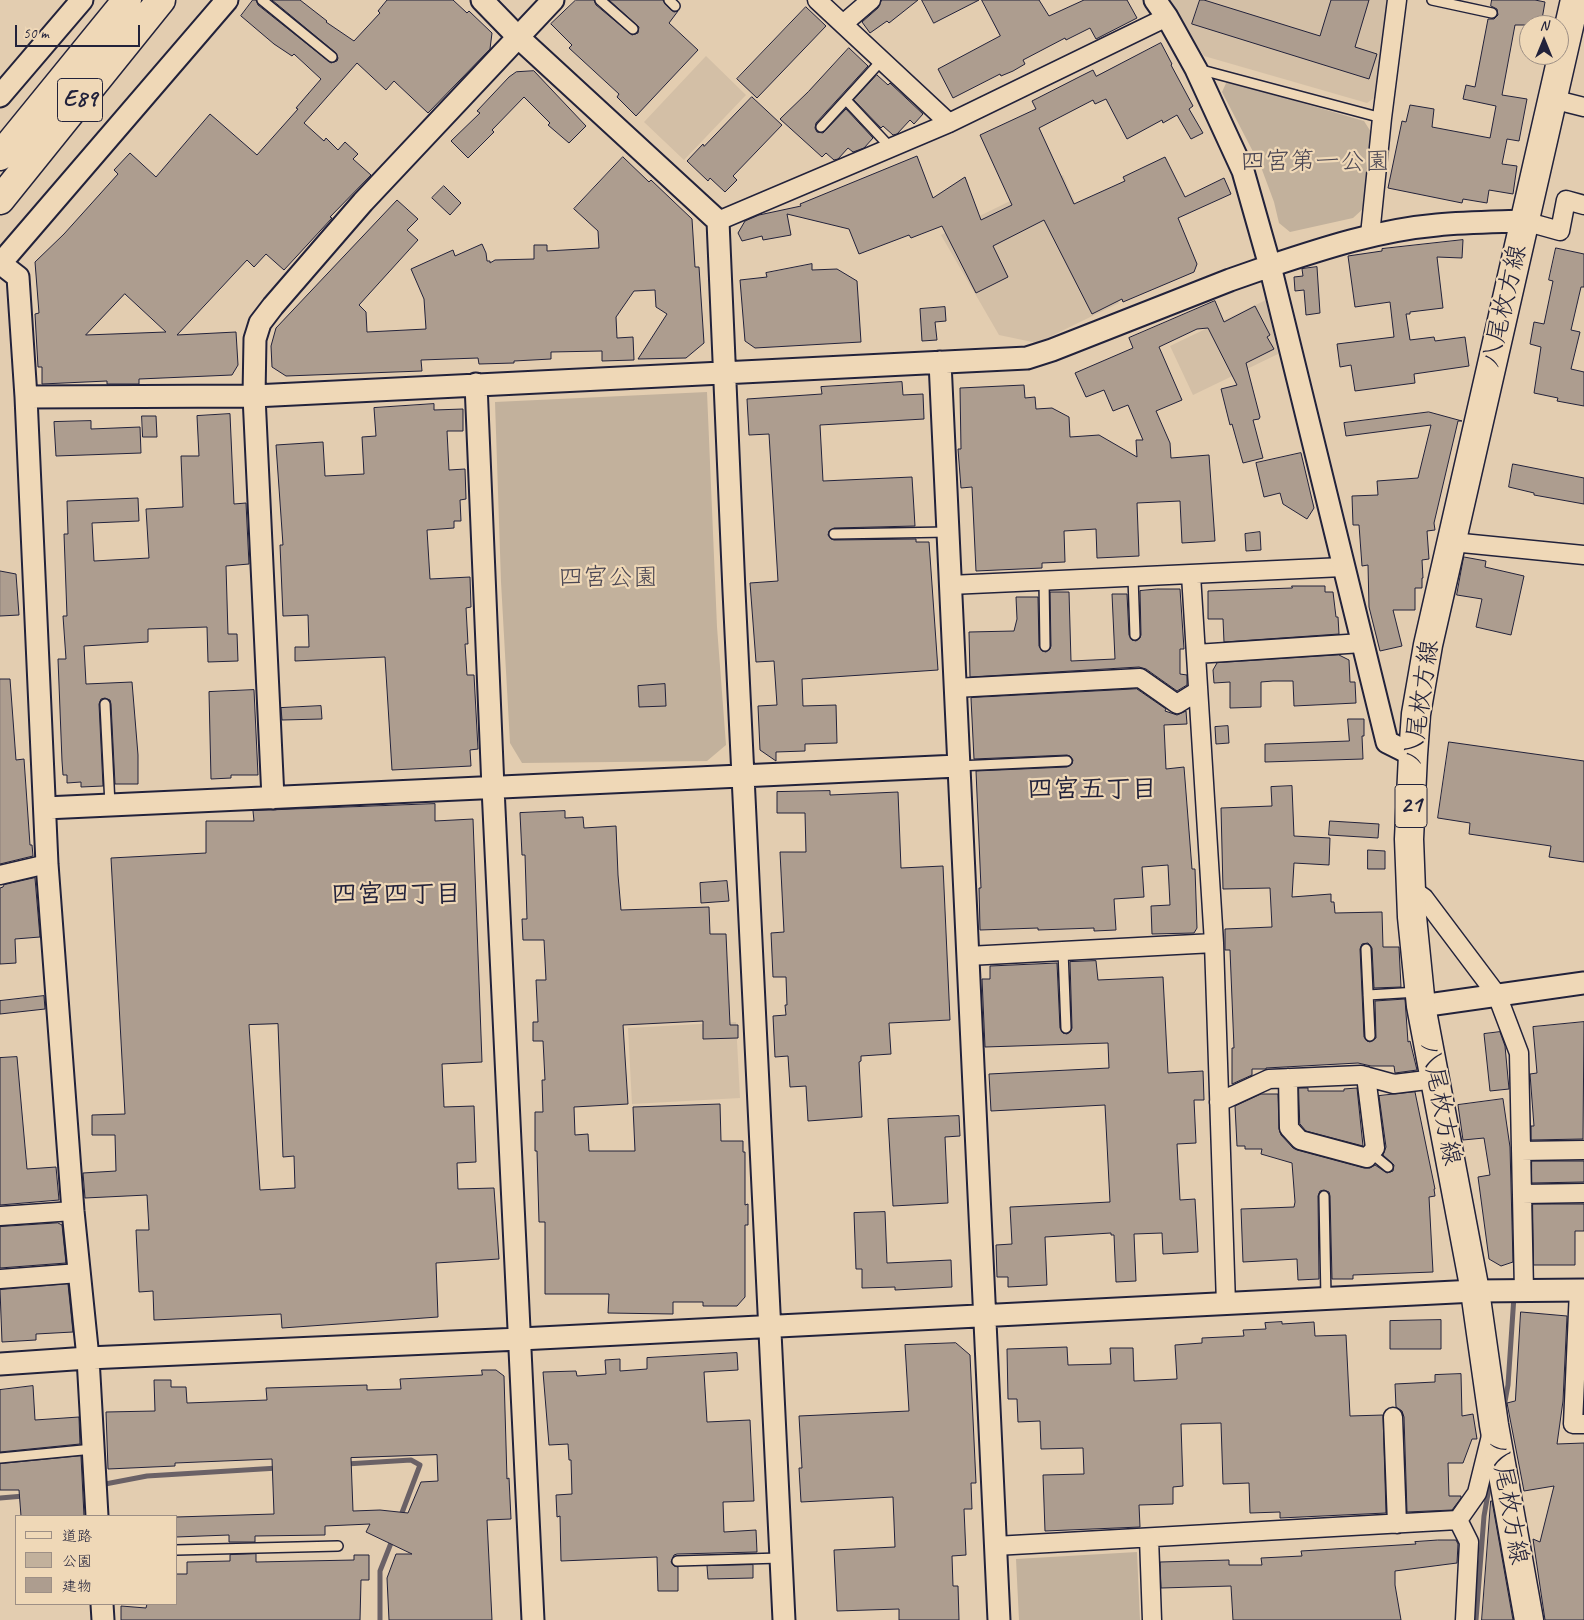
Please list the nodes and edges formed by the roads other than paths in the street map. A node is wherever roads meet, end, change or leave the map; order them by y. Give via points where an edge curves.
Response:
1 (82, 0) edge
2 (127, 0) edge
3 (161, 0) edge
4 (227, 0) edge
5 (262, 0) edge
6 (482, 0) edge
7 (553, 0) edge
8 (600, 0) edge
9 (817, 0) edge
10 (871, 0) edge
11 (1155, 0) edge
12 (1397, 0) edge
13 (1432, 0) edge
14 (1575, 0) edge
15 (1492, 13) dead end
16 (1167, 17) junction
17 (843, 24) junction
18 (633, 29) dead end
19 (518, 37) junction
20 (332, 57) dead end
21 (882, 60) junction
22 (1196, 69) junction
23 (1, 94) edge
24 (1552, 99) junction
25 (846, 100) junction
26 (1584, 107) edge
27 (1382, 118) junction
28 (949, 123) junction
29 (821, 127) dead end
30 (890, 148) junction
31 (0, 156) edge
32 (0, 200) edge
33 (1584, 204) edge
34 (718, 221) junction
35 (1524, 221) junction
36 (1370, 236) junction
37 (0, 264) edge
38 (1270, 266) junction
39 (940, 362) junction
40 (725, 372) junction
41 (476, 384) junction
42 (254, 396) junction
43 (26, 397) junction
44 (948, 532) junction
45 (834, 534) dead end
46 (1452, 542) junction
47 (1584, 555) edge
48 (1343, 567) junction
49 (1191, 575) junction
50 (1133, 578) junction
51 (1044, 581) junction
52 (950, 585) junction
53 (1136, 635) dead end
54 (1362, 643) junction
55 (1045, 646) dead end
56 (1196, 654) junction
57 (955, 688) junction
58 (1198, 691) junction
59 (105, 704) dead end
60 (1412, 755) junction
61 (1067, 761) dead end
62 (958, 766) junction
63 (744, 776) junction
64 (493, 788) junction
65 (274, 798) junction
66 (110, 805) junction
67 (45, 808) junction
68 (48, 864) junction
69 (0, 875) edge
70 (1411, 889) junction
71 (1214, 944) junction
72 (1366, 949) dead end
73 (1063, 951) junction
74 (968, 956) junction
75 (1584, 983) edge
76 (1368, 995) junction
77 (1497, 995) junction
78 (1420, 999) junction
79 (1066, 1028) dead end
80 (1370, 1036) dead end
81 (1366, 1076) junction
82 (1288, 1078) junction
83 (1435, 1078) junction
84 (1219, 1102) junction
85 (1584, 1150) edge
86 (1521, 1151) junction
87 (1371, 1152) junction
88 (1388, 1167) dead end
89 (1584, 1193) edge
90 (1522, 1194) junction
91 (1324, 1196) dead end
92 (73, 1210) junction
93 (0, 1216) edge
94 (79, 1273) junction
95 (0, 1279) edge
96 (1582, 1290) edge
97 (1475, 1291) junction
98 (1524, 1291) junction
99 (1326, 1299) junction
100 (1226, 1304) junction
101 (984, 1317) junction
102 (769, 1327) junction
103 (520, 1339) junction
104 (88, 1358) junction
105 (0, 1364) edge
106 (1393, 1417) dead end
107 (1584, 1424) edge
108 (1494, 1426) junction
109 (93, 1450) junction
110 (0, 1458) edge
111 (96, 1498) edge
112 (1458, 1520) junction
113 (1398, 1524) junction
114 (1149, 1538) junction
115 (338, 1546) dead end
116 (995, 1546) junction
117 (178, 1550) edge
118 (780, 1558) junction
119 (677, 1560) dead end
120 (102, 1605) edge
121 (103, 1620) edge
122 (533, 1620) edge
123 (784, 1620) edge
124 (998, 1620) edge
125 (1152, 1620) edge
126 (1465, 1620) edge
127 (1529, 1620) edge

1 - 23 street
2 - 31 main road, E89
3 - 32 main road, E89
4 - 37 street
5 - 20 lane
6 - 19 street
7 - 19 street
8 - 18 lane
9 - 17 street
10 - 17 street
11 - 16 street
12 - 27 street
13 - 15 lane
14 - 24 main road, 八尾枚方線 / 21
16 - 22 street
16 - 28 street
17 - 21 street
19 - 34 street
19 - 42 street via 363,202 272,306 260,323 256,339
21 - 25 lane
21 - 28 street
22 - 27 lane
22 - 38 street via 1243,171
24 - 26 street
24 - 35 main road, 八尾枚方線 / 21
25 - 29 lane
25 - 30 lane
27 - 36 street
28 - 30 street
30 - 34 street
33 - 35 street via 1566,200 1560,231
34 - 40 street
35 - 36 street via 1436,225
35 - 46 main road, 八尾枚方線 / 21
36 - 38 street
37 - 43 street via 18,277
38 - 39 street via 1027,358
38 - 48 street
39 - 40 street
39 - 44 street
40 - 41 street
40 - 63 street
41 - 42 street
41 - 64 street
42 - 43 street
42 - 65 street
43 - 67 street
44 - 45 lane
44 - 52 street
46 - 47 street
46 - 60 main road, 八尾枚方線 / 21 via 1428,645
48 - 49 street
48 - 54 street
49 - 50 street
49 - 56 street
50 - 51 street
50 - 53 lane
51 - 52 street
51 - 55 lane
52 - 57 street
54 - 56 street
54 - 60 street via 1386,742
56 - 58 street
57 - 58 street via 1140,678 1177,704
57 - 62 street
58 - 71 street
59 - 66 lane
60 - 70 main road, 八尾枚方線 / 21
61 - 62 lane
62 - 63 street
62 - 74 street
63 - 64 street
63 - 102 street
64 - 65 street
64 - 103 street
65 - 66 street
66 - 67 street
67 - 68 street
68 - 69 street
68 - 92 street
70 - 77 street via 1424,898
70 - 78 main road, 八尾枚方線 / 21
71 - 73 street
71 - 84 street
72 - 76 lane
73 - 74 street
73 - 79 lane
74 - 101 street
75 - 77 street
76 - 78 lane
76 - 80 lane
77 - 78 street
77 - 86 street via 1520,1053
78 - 83 main road, 八尾枚方線 / 21
81 - 82 street
81 - 83 street via 1394,1084
81 - 87 street via 1375,1148
82 - 84 street via 1269,1079
82 - 87 street via 1289,1128 1300,1140 1367,1158
83 - 97 main road, 八尾枚方線 / 21
84 - 100 street
85 - 86 street
86 - 90 street
87 - 88 lane
89 - 90 street
90 - 98 street
91 - 99 lane
92 - 93 street
92 - 94 street
94 - 95 street
94 - 104 street
96 - 98 street
96 - 107 street via 1573,1424
97 - 98 street
97 - 99 street
97 - 108 main road, 八尾枚方線 / 21
99 - 100 street
100 - 101 street
101 - 102 street
101 - 116 street
102 - 103 street
102 - 118 street
103 - 104 street
103 - 122 street
104 - 105 street
104 - 109 street
106 - 113 street
108 - 112 street via 1477,1493
108 - 127 main road, 八尾枚方線 / 21
109 - 110 lane
109 - 111 street
112 - 113 street
112 - 126 street via 1469,1542
113 - 114 street
114 - 116 street
114 - 125 street
115 - 117 lane
116 - 124 street
118 - 119 lane
118 - 123 street
120 - 121 street

